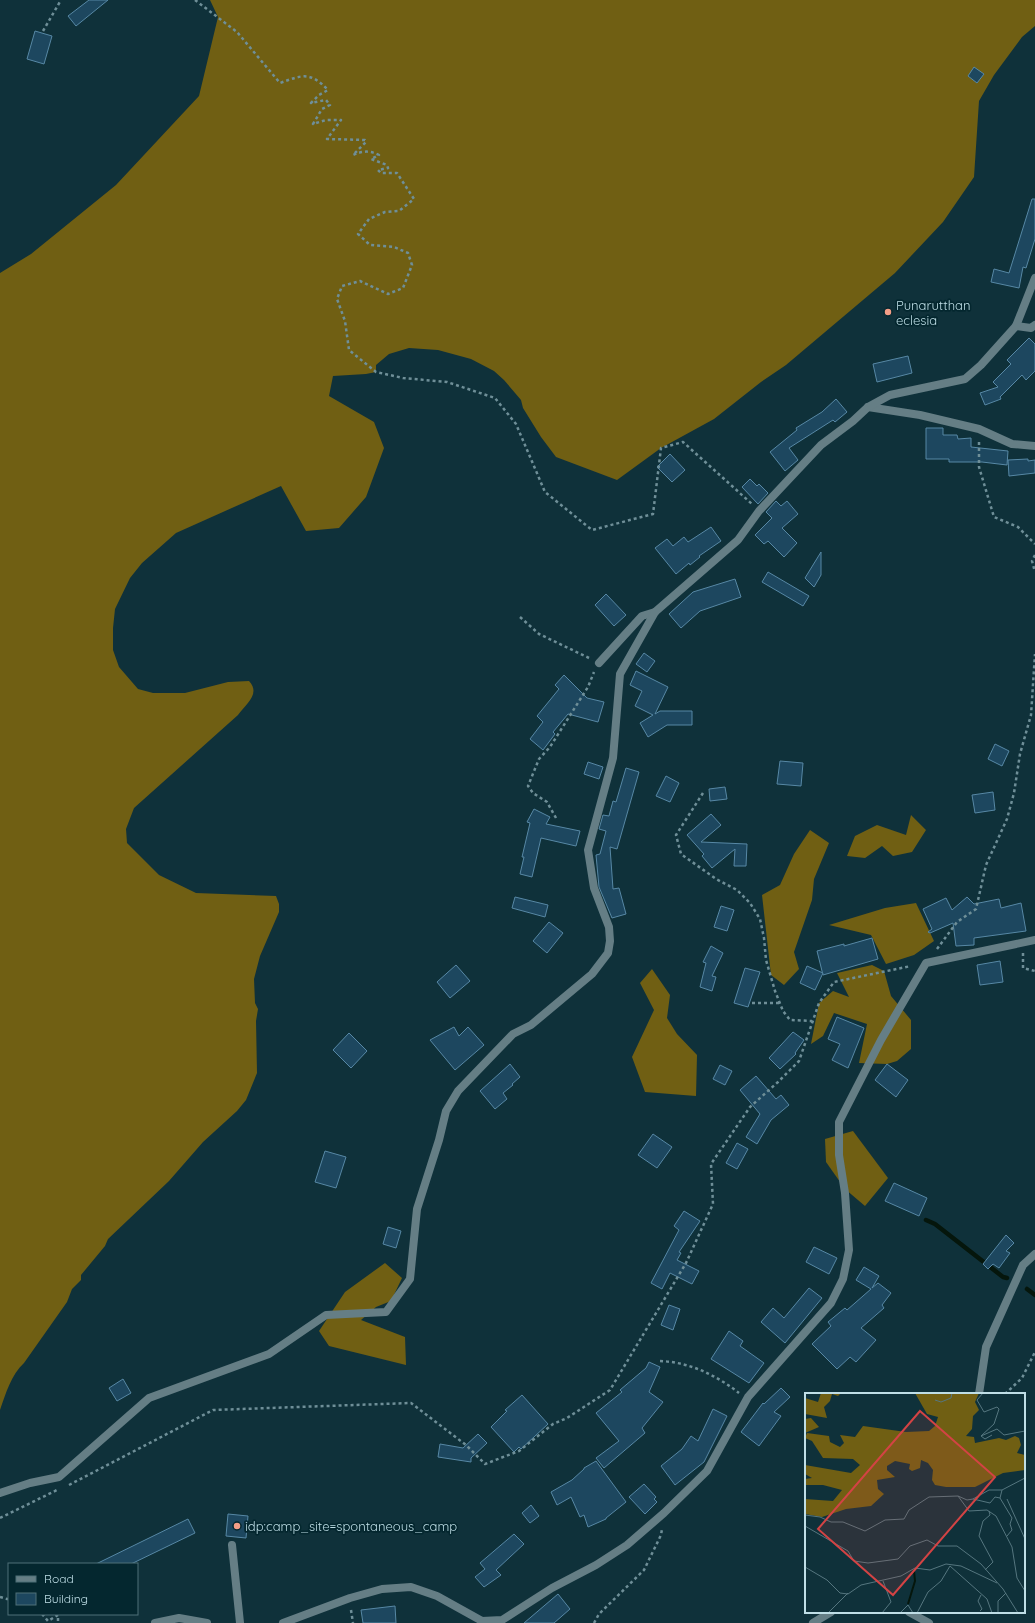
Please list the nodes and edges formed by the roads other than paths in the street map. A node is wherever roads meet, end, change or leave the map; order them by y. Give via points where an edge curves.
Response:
1 (1035, 278) edge
2 (1035, 325) edge
3 (1016, 326) junction
4 (868, 407) junction
5 (1035, 446) edge
6 (654, 612) junction
7 (599, 663) road end
8 (1035, 940) edge
9 (1035, 1254) edge
10 (979, 1393) edge
11 (0, 1493) edge
12 (232, 1545) dead end
13 (829, 1613) edge
14 (911, 1613) edge
15 (155, 1623) edge
16 (207, 1623) edge
17 (240, 1623) edge
18 (283, 1623) edge
19 (813, 1623) edge
20 (929, 1623) edge

1 - 3 street
2 - 3 street via 1031,328
3 - 4 street via 965,379 890,395
4 - 5 street via 920,415 978,429 1012,444
4 - 6 street via 821,445 759,511 738,540
6 - 7 street via 642,616
6 - 11 street via 620,674 613,758 588,850 594,888 609,926 608,953 592,974 531,1025 513,1034 458,1091 446,1111 416,1209 410,1279 386,1312 326,1315 269,1354 149,1398 59,1477
8 - 18 street via 926,963 881,1040 839,1122 839,1155 849,1250 843,1279 831,1303 748,1397 706,1470 664,1513 627,1545 502,1620 482,1622 437,1596 411,1587 382,1589
9 - 10 street via 1022,1265 986,1347
12 - 17 street
13 - 19 street
14 - 20 street
15 - 16 street via 179,1618

